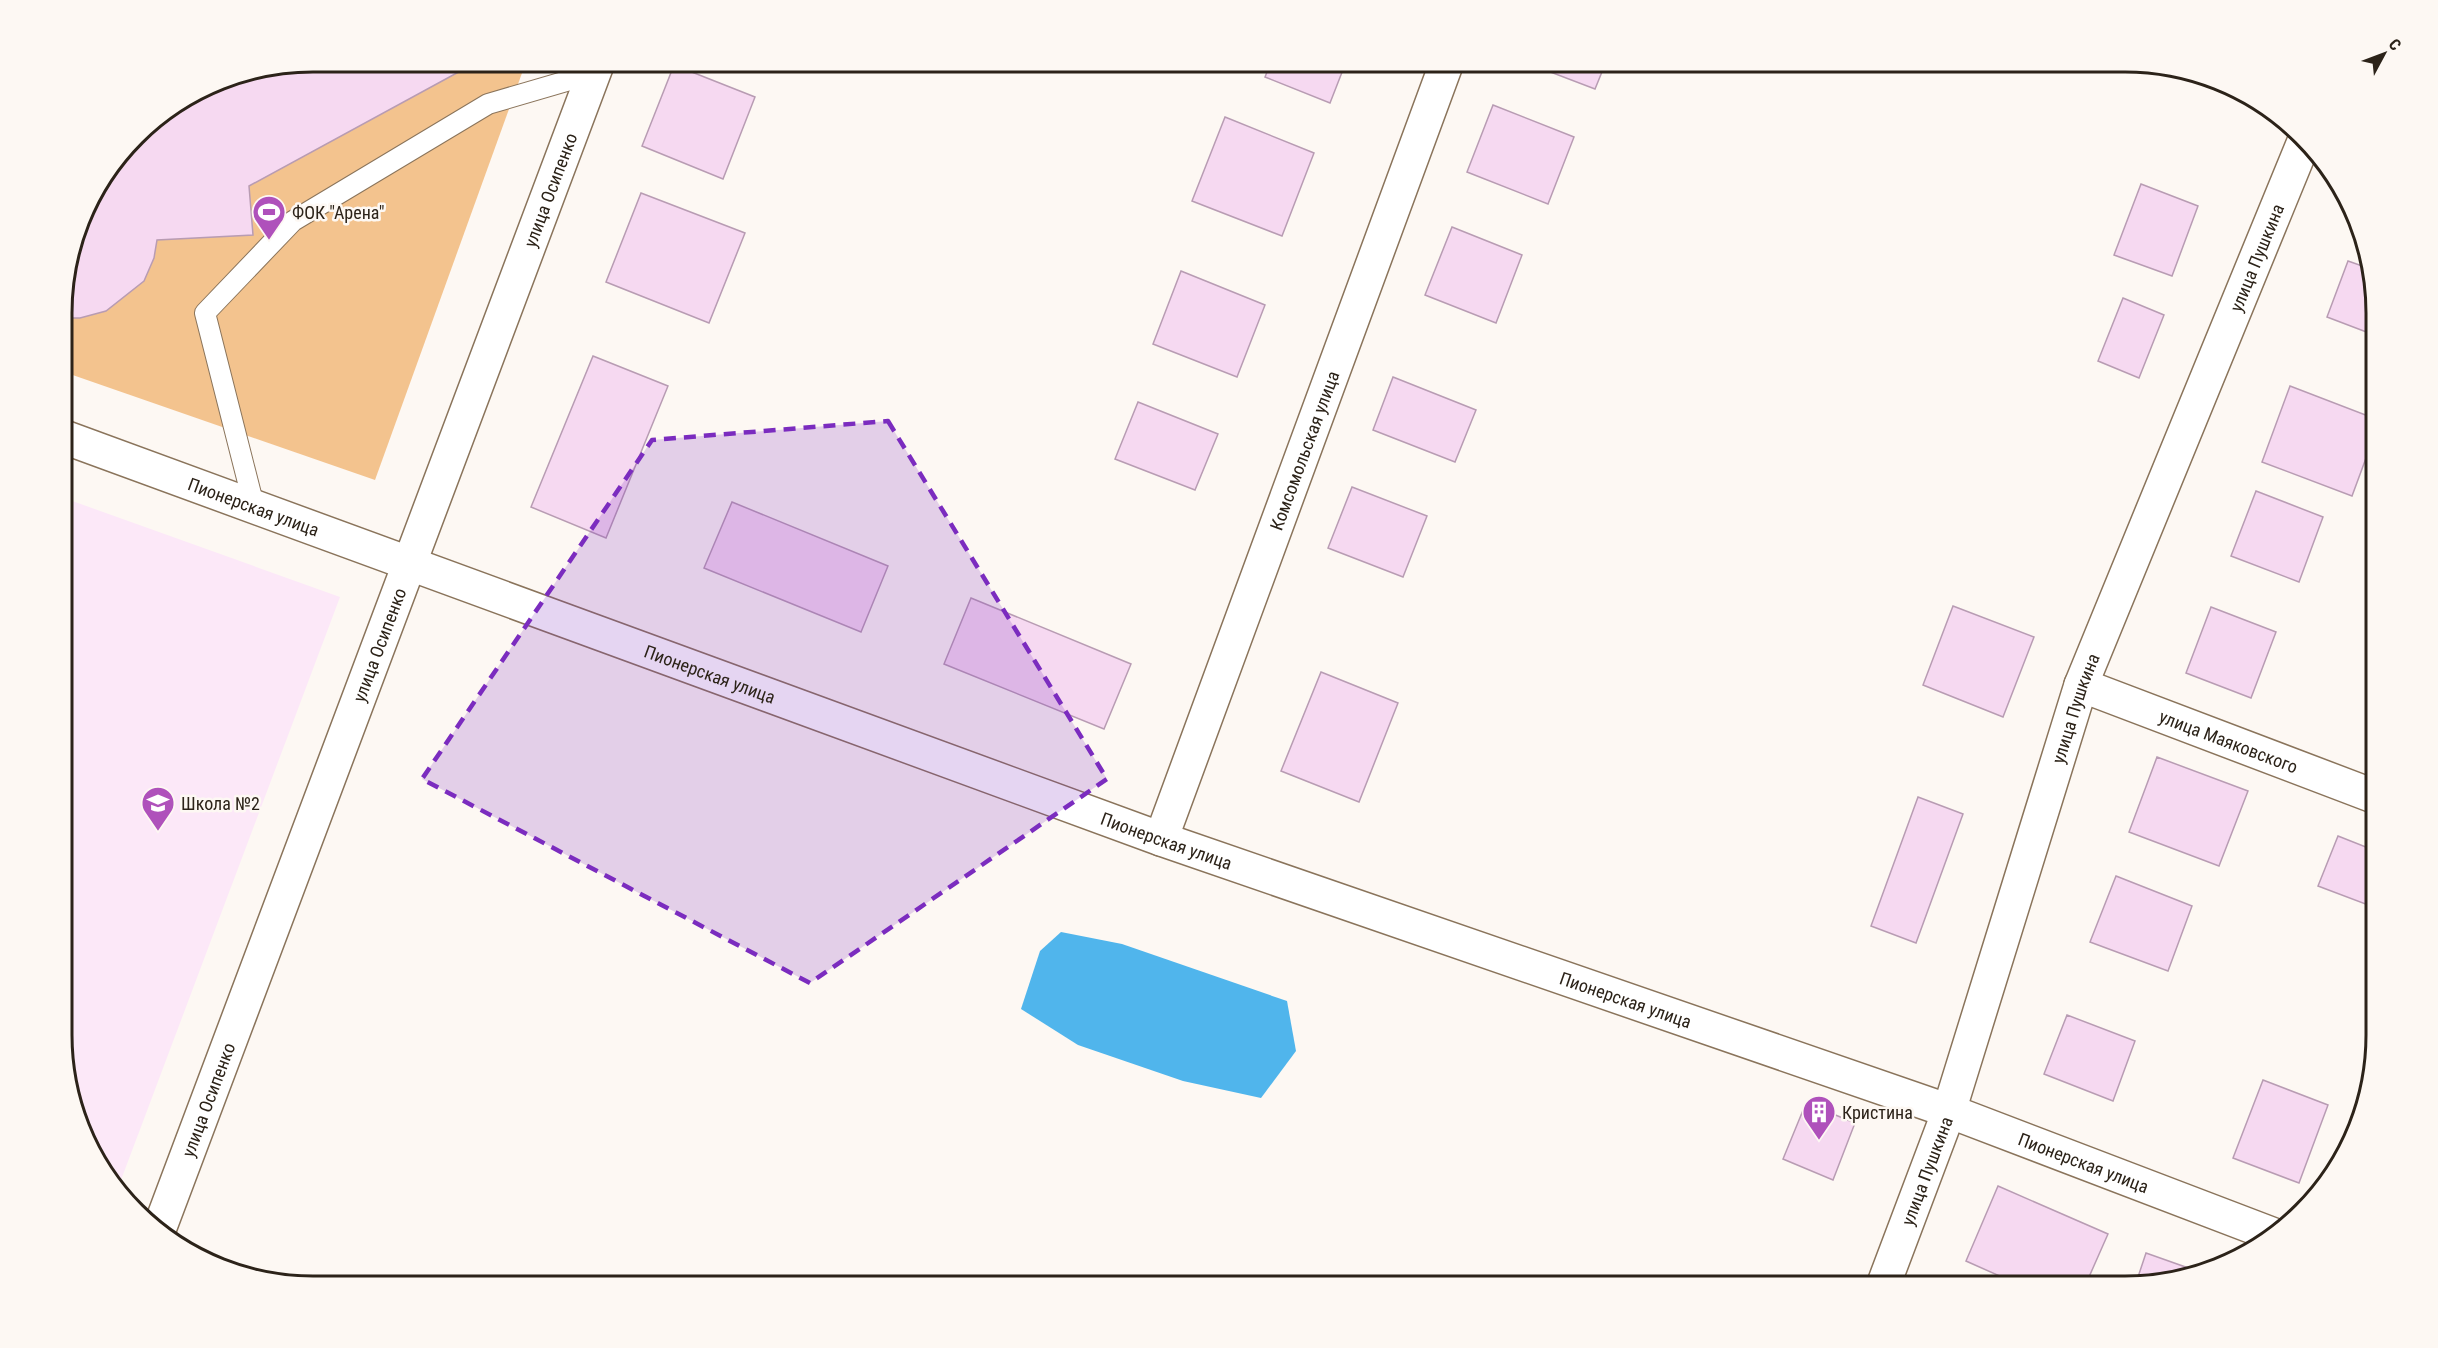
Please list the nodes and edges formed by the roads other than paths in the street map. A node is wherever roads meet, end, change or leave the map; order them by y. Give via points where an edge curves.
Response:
1 (581, 72) edge
2 (594, 72) edge
3 (1442, 72) edge
4 (2301, 149) edge
5 (72, 440) edge
6 (254, 506) junction
7 (410, 562) junction
8 (2081, 685) junction
9 (2366, 793) edge
10 (1161, 839) junction
11 (1949, 1111) junction
12 (162, 1222) edge
13 (2264, 1231) edge
14 (1887, 1276) edge

1 - 6 lane via 488,104 293,221 204,313
2 - 7 street, улица Осипенко
3 - 10 street, Комсомольская улица
4 - 8 street, улица Пушкина
5 - 6 street, Пионерская улица
6 - 7 street, Пионерская улица
7 - 10 street, Пионерская улица
7 - 12 street, улица Осипенко
8 - 9 street, улица Маяковского
8 - 11 street, улица Пушкина
10 - 11 street, Пионерская улица
11 - 13 street, Пионерская улица
11 - 14 street, улица Пушкина

